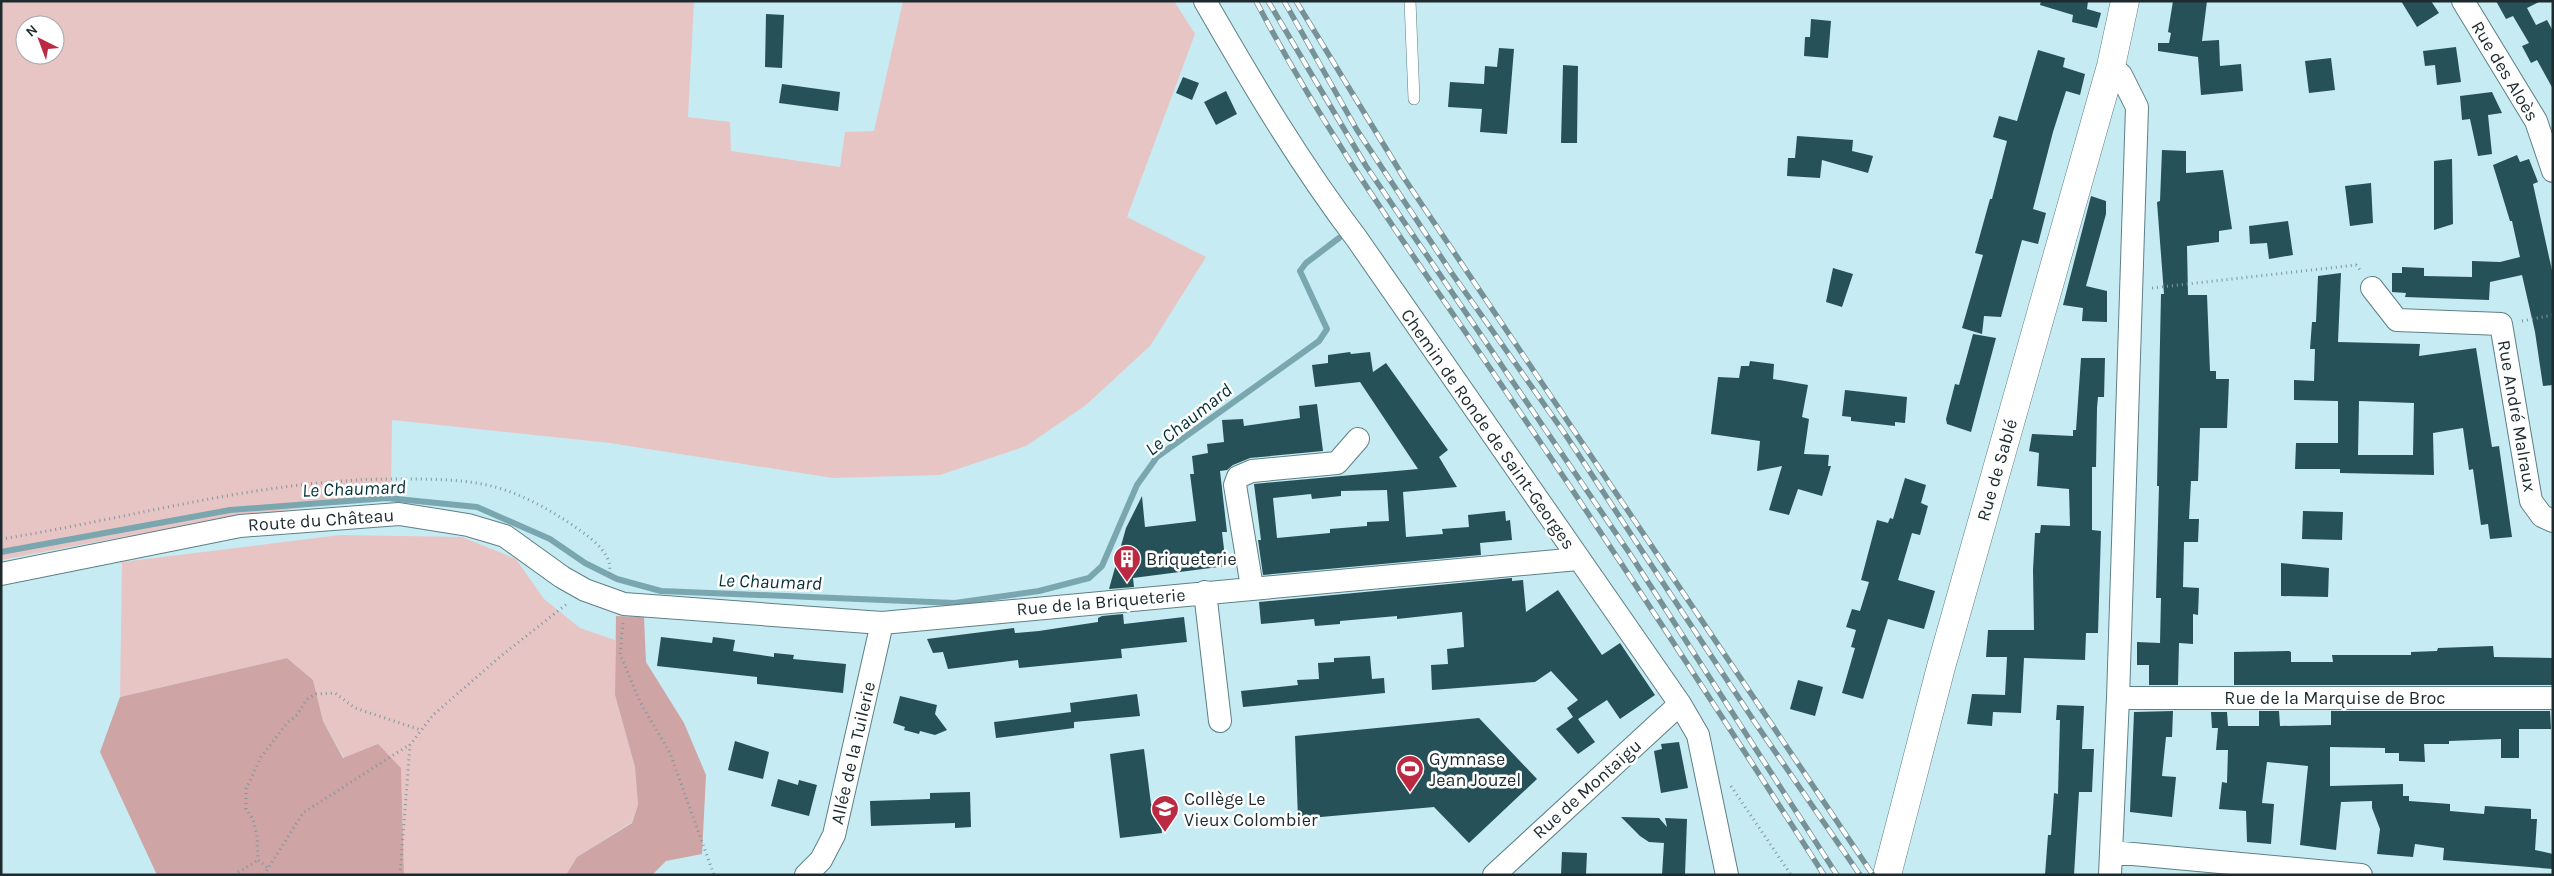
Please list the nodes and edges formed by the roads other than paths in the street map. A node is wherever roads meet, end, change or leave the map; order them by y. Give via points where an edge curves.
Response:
1 (1205, 1) edge
2 (1410, 1) edge
3 (2125, 1) edge
4 (2463, 1) edge
5 (2110, 66) junction
6 (1414, 99) dead end
7 (2553, 171) edge
8 (2372, 288) road end
9 (1358, 439) dead end
10 (2553, 521) edge
11 (1578, 559) junction
12 (1, 574) edge
13 (1252, 587) junction
14 (1205, 592) junction
15 (624, 604) joint
16 (882, 623) junction
17 (2118, 698) junction
18 (2553, 698) edge
19 (1680, 704) junction
20 (1220, 721) dead end
21 (2111, 852) junction
22 (806, 875) edge
23 (1494, 875) edge
24 (1727, 875) edge
25 (1888, 875) edge
26 (2110, 875) edge
27 (2361, 875) edge

1 - 11 street, Chemin de Ronde de Saint-Georges via 1264,103 1330,204
2 - 6 lane
3 - 5 main road, Rue de Sablé
4 - 7 street, Rue des Aloès via 2536,121
5 - 17 street via 2121,75 2137,108
5 - 25 main road, Rue de Sablé via 1941,668
8 - 10 street, Rue André Malraux via 2397,320 2501,324 2531,501 2542,516
9 - 13 street via 1338,463 1252,471 1238,477 1235,485
11 - 13 street, Rue de la Briqueterie
11 - 19 street, Chemin de Ronde de Saint-Georges
12 - 15 street, Route du Château via 240,526 399,514 468,525 505,536 562,577 585,590
13 - 14 street, Rue de la Briqueterie
14 - 16 street, Rue de la Briqueterie
14 - 20 street
15 - 16 street, Rue de la Briqueterie
16 - 22 street, Allée de la Tuilerie via 834,835 821,860
17 - 18 street, Rue de la Marquise de Broc
17 - 21 street
19 - 23 street, Rue de Montaigu
19 - 24 street, Chemin de Ronde de Saint-Georges via 1698,735
21 - 26 street
21 - 27 street

